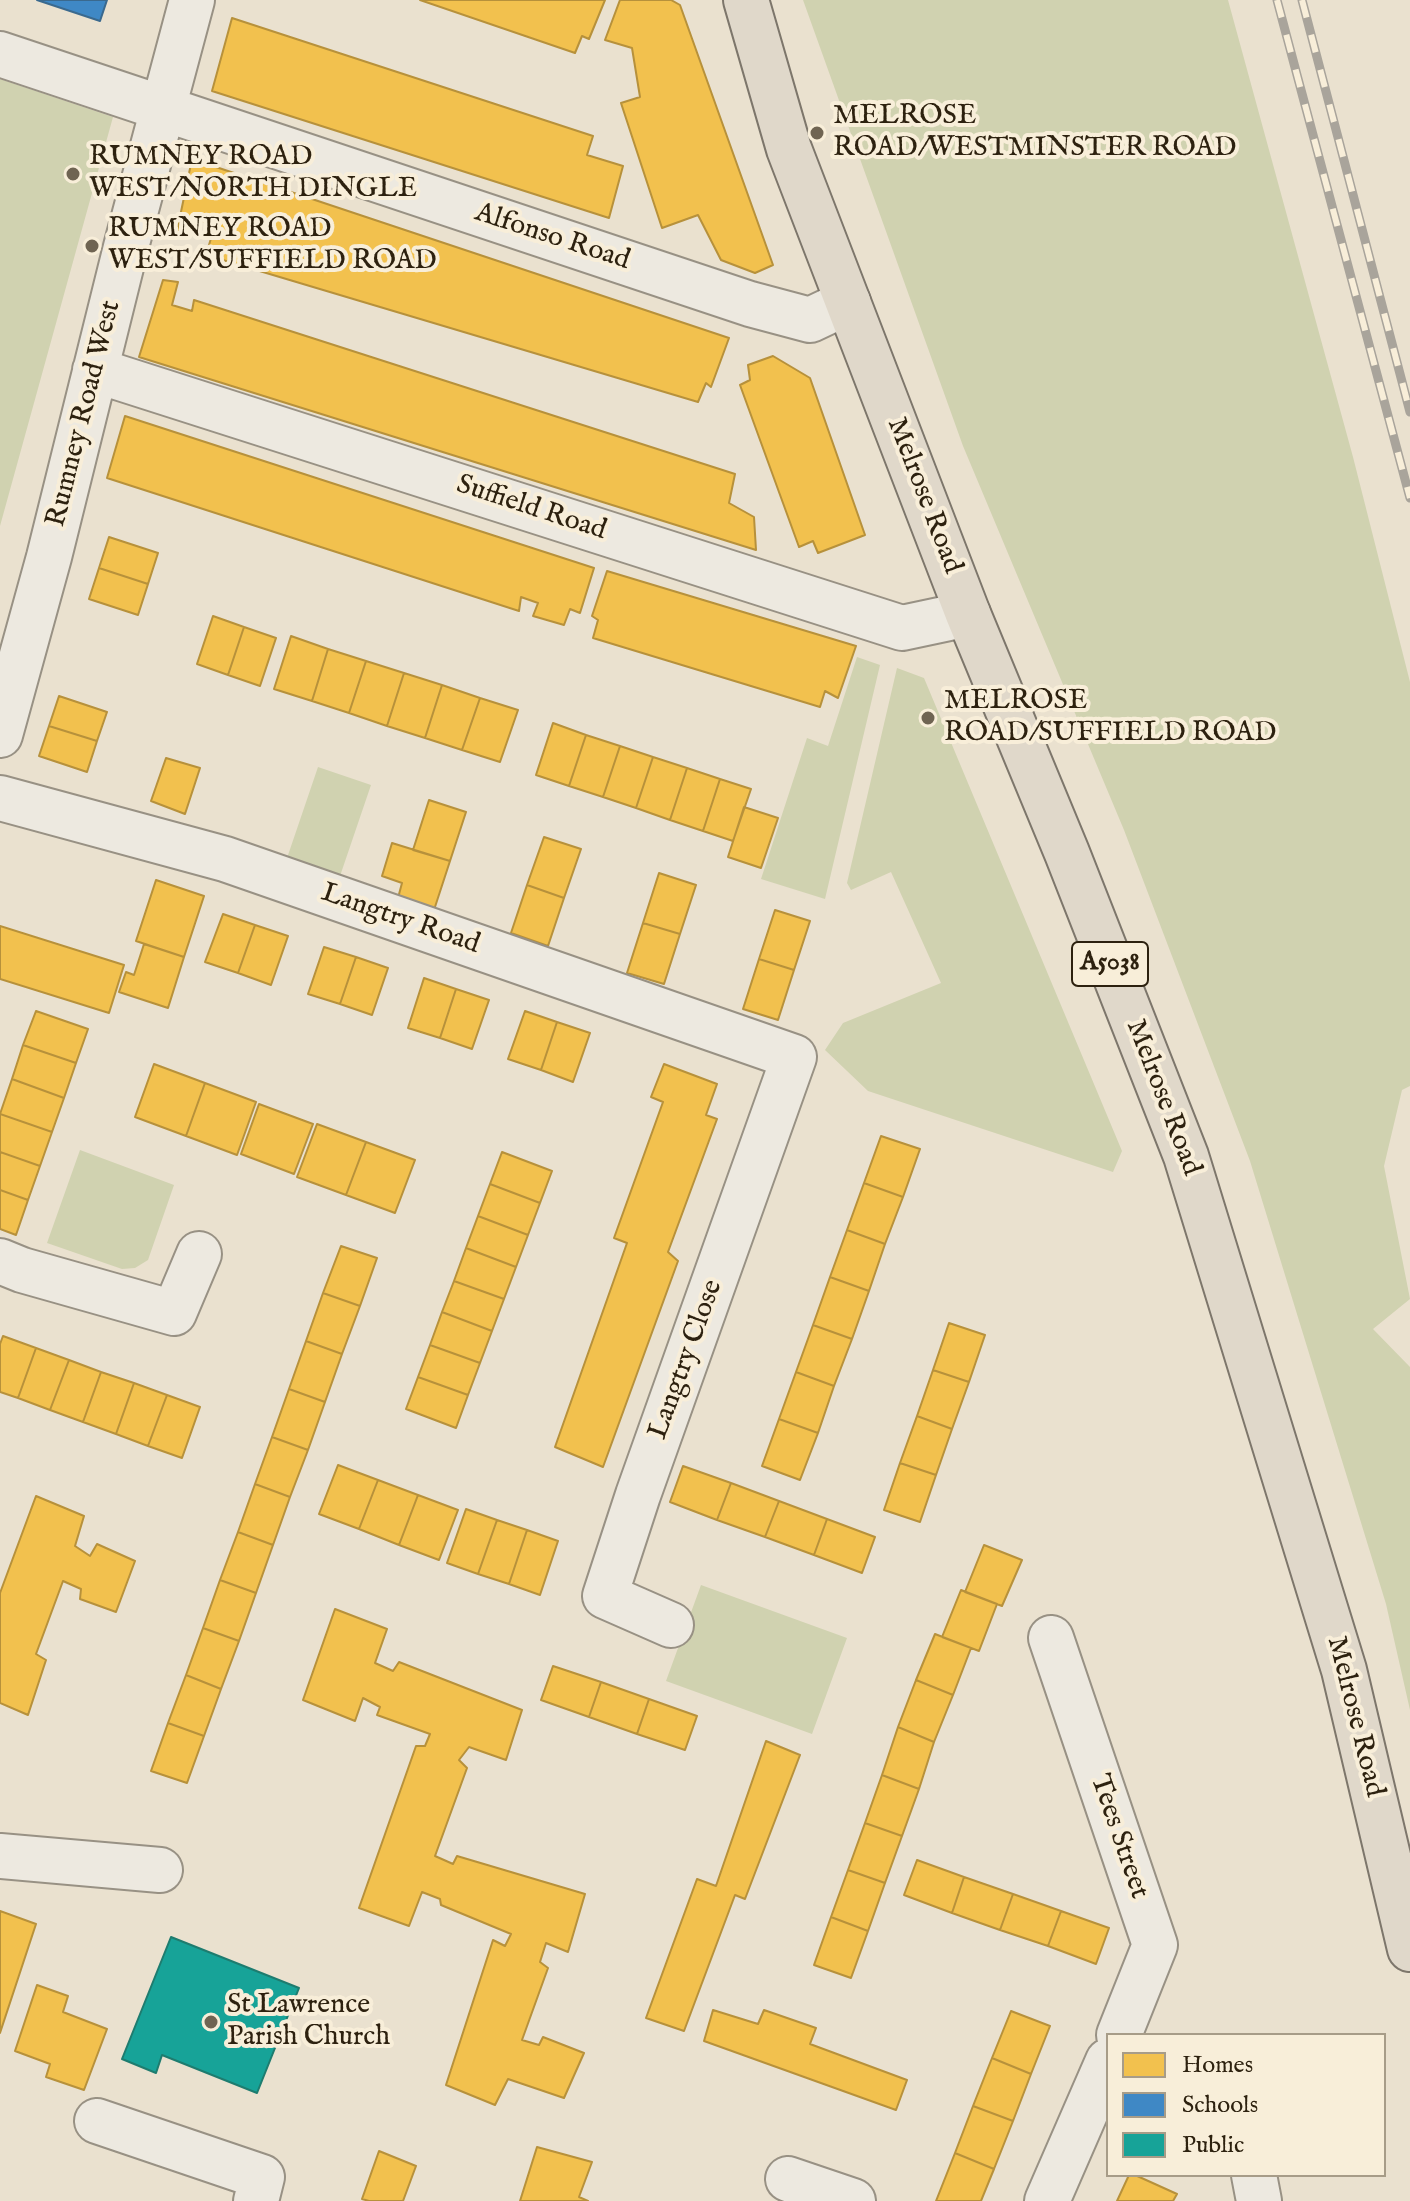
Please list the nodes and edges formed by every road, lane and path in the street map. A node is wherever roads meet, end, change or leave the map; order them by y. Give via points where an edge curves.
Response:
1 (192, 0) edge
2 (746, 0) edge
3 (0, 54) edge
4 (164, 109) junction
5 (848, 302) junction
6 (95, 370) junction
7 (968, 614) junction
8 (0, 735) edge
9 (0, 798) edge
10 (794, 1057) joint
11 (199, 1254) dead end
12 (0, 1261) edge
13 (671, 1625) dead end
14 (1051, 1638) dead end
15 (0, 1856) edge
16 (160, 1870) dead end
17 (1410, 1949) edge
18 (1120, 2033) edge
19 (1103, 2085) edge
20 (97, 2121) dead end
21 (1254, 2177) edge
22 (788, 2179) dead end
23 (256, 2201) edge
24 (853, 2201) edge
25 (1047, 2201) edge
26 (1259, 2201) edge

1 - 4 street, Rumney Road West
2 - 5 main road, Melrose Road / A5038 via 789,149
3 - 4 street, Alfonso Road
4 - 5 street, Alfonso Road via 750,304 810,320
4 - 6 street, Rumney Road West
5 - 7 main road, Melrose Road / A5038
6 - 7 street, Suffield Road via 902,628
6 - 8 street, Rumney Road West
7 - 17 main road, Melrose Road / A5038 via 1186,1156 1344,1670
9 - 10 street, Langtry Road via 225,859
10 - 13 street, Langtry Close via 605,1596
11 - 12 street via 174,1313
14 - 18 street, Tees Street via 1155,1945
15 - 16 street
19 - 25 street
20 - 23 street via 262,2177
21 - 26 street
22 - 24 street

